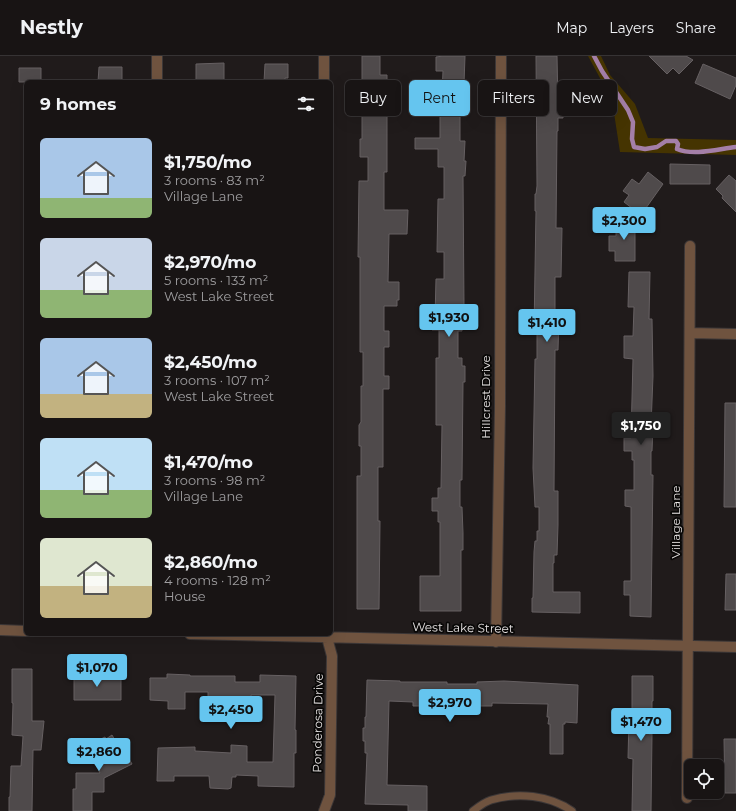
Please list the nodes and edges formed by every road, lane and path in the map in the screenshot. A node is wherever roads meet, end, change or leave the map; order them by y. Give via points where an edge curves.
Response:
1 (157, 56) edge
2 (324, 56) edge
3 (501, 56) edge
4 (157, 80) edge
5 (324, 80) edge
6 (690, 246) dead end
7 (690, 333) junction
8 (736, 334) edge
9 (0, 630) edge
10 (24, 631) edge
11 (327, 636) edge
12 (496, 642) junction
13 (689, 646) junction
14 (736, 647) edge
15 (688, 759) edge
16 (324, 811) edge
17 (473, 811) edge
18 (572, 811) edge

1 - 4 street
2 - 5 street
3 - 12 street, Hillcrest Drive via 500,408
6 - 7 street, Village Lane
7 - 8 street
7 - 13 street, Village Lane
9 - 10 street
11 - 12 street, West Lake Street
11 - 16 street, Ponderosa Drive via 332,656 330,795
12 - 13 street, West Lake Street
13 - 14 street, West Lake Street
13 - 15 street, Village Lane
17 - 18 lane via 490,800 511,796 542,797 562,804

